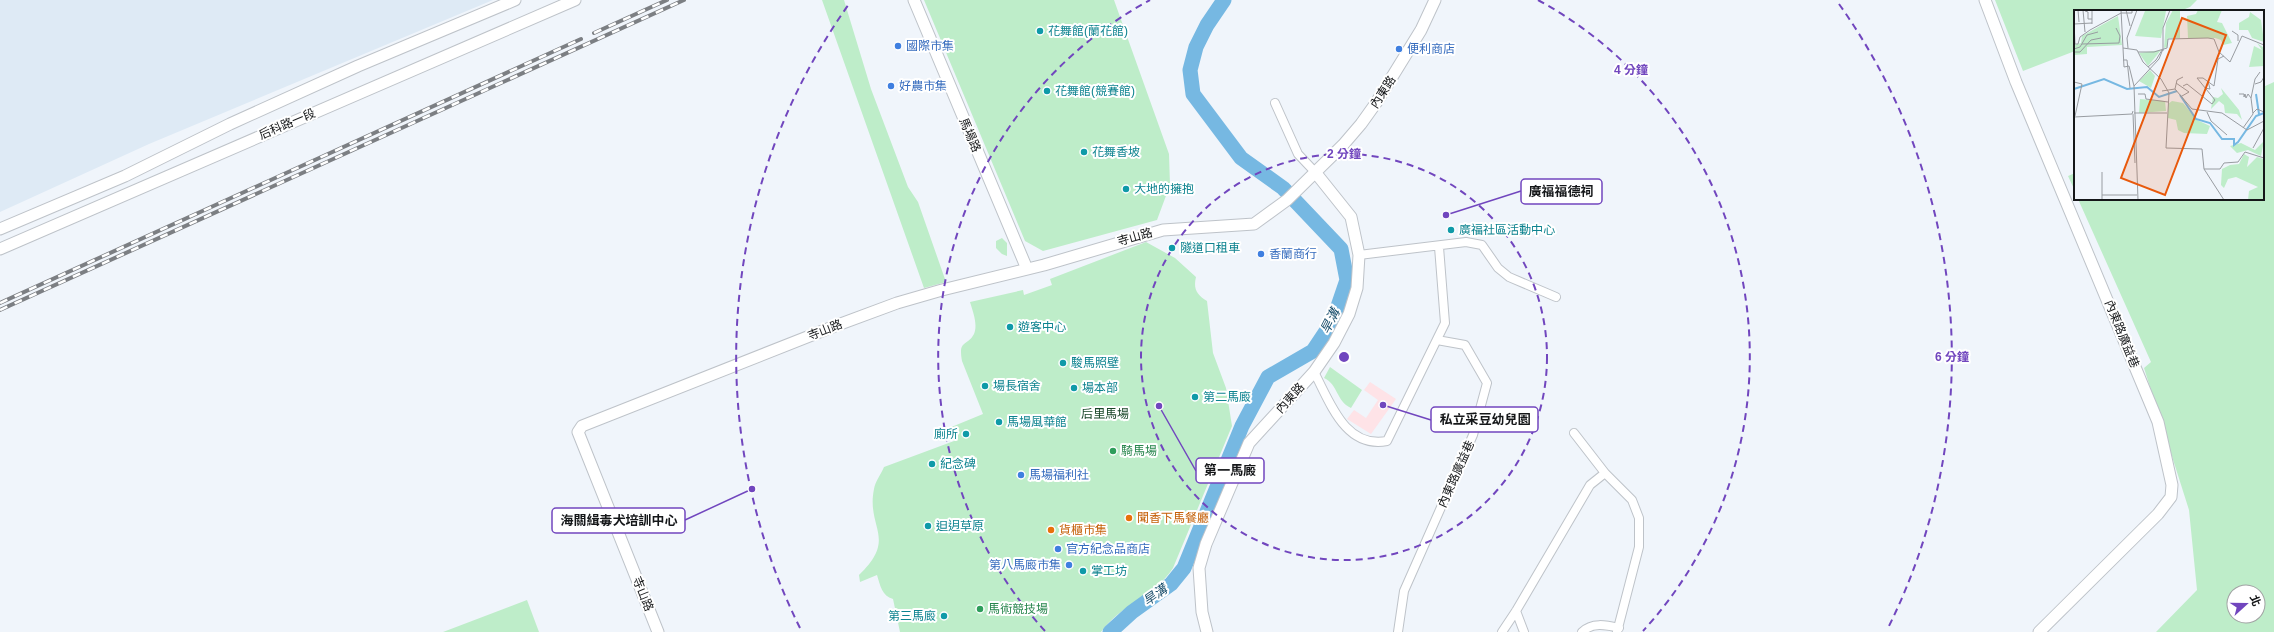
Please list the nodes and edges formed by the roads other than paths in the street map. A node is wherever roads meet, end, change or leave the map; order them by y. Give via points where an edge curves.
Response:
1 (515, 0) edge
2 (575, 0) edge
3 (914, 0) edge
4 (1435, 0) edge
5 (1985, 0) edge
6 (1275, 103) dead end
7 (1315, 172) junction
8 (1300, 187) joint
9 (0, 229) edge
10 (1439, 247) junction
11 (0, 248) edge
12 (1359, 255) junction
13 (1027, 269) junction
14 (1556, 297) dead end
15 (1437, 340) junction
16 (1314, 372) junction
17 (1574, 433) dead end
18 (1605, 473) junction
19 (1516, 612) junction
20 (1618, 630) edge
21 (658, 632) edge
22 (1207, 632) edge
23 (1398, 632) edge
24 (1502, 632) edge
25 (1524, 632) edge
26 (1582, 632) edge
27 (2039, 632) edge

1 - 9 street, 后科路一段 via 358,66 230,124 125,176
2 - 11 street, 后科路一段
3 - 13 street, 馬場路
4 - 7 street, 內東路 via 1421,30 1376,103 1344,146
5 - 27 street, 內東路廣益巷 via 2016,82 2158,422 2172,485 2171,497 2158,514
6 - 7 street via 1298,154
7 - 8 street, 內東路
7 - 12 street, 內東路 via 1351,217
8 - 13 street, 寺山路 via 1254,224 1163,230
10 - 12 street
10 - 14 street via 1466,242 1482,245 1498,268 1509,277
10 - 15 street via 1445,323
12 - 16 street, 內東路 via 1357,288 1349,314
13 - 21 street, 寺山路 via 897,303 582,426 578,432
15 - 16 street via 1387,441 1374,443 1357,437 1343,425
15 - 23 street, 內東路廣益巷 via 1464,344 1487,383 1473,435 1404,591
16 - 22 street, 內東路 via 1249,443 1206,544 1199,568 1202,612
17 - 18 street
18 - 19 street via 1590,484
18 - 20 street via 1632,500 1639,518 1639,547
19 - 24 street
19 - 25 street
20 - 26 street via 1605,624 1588,626

